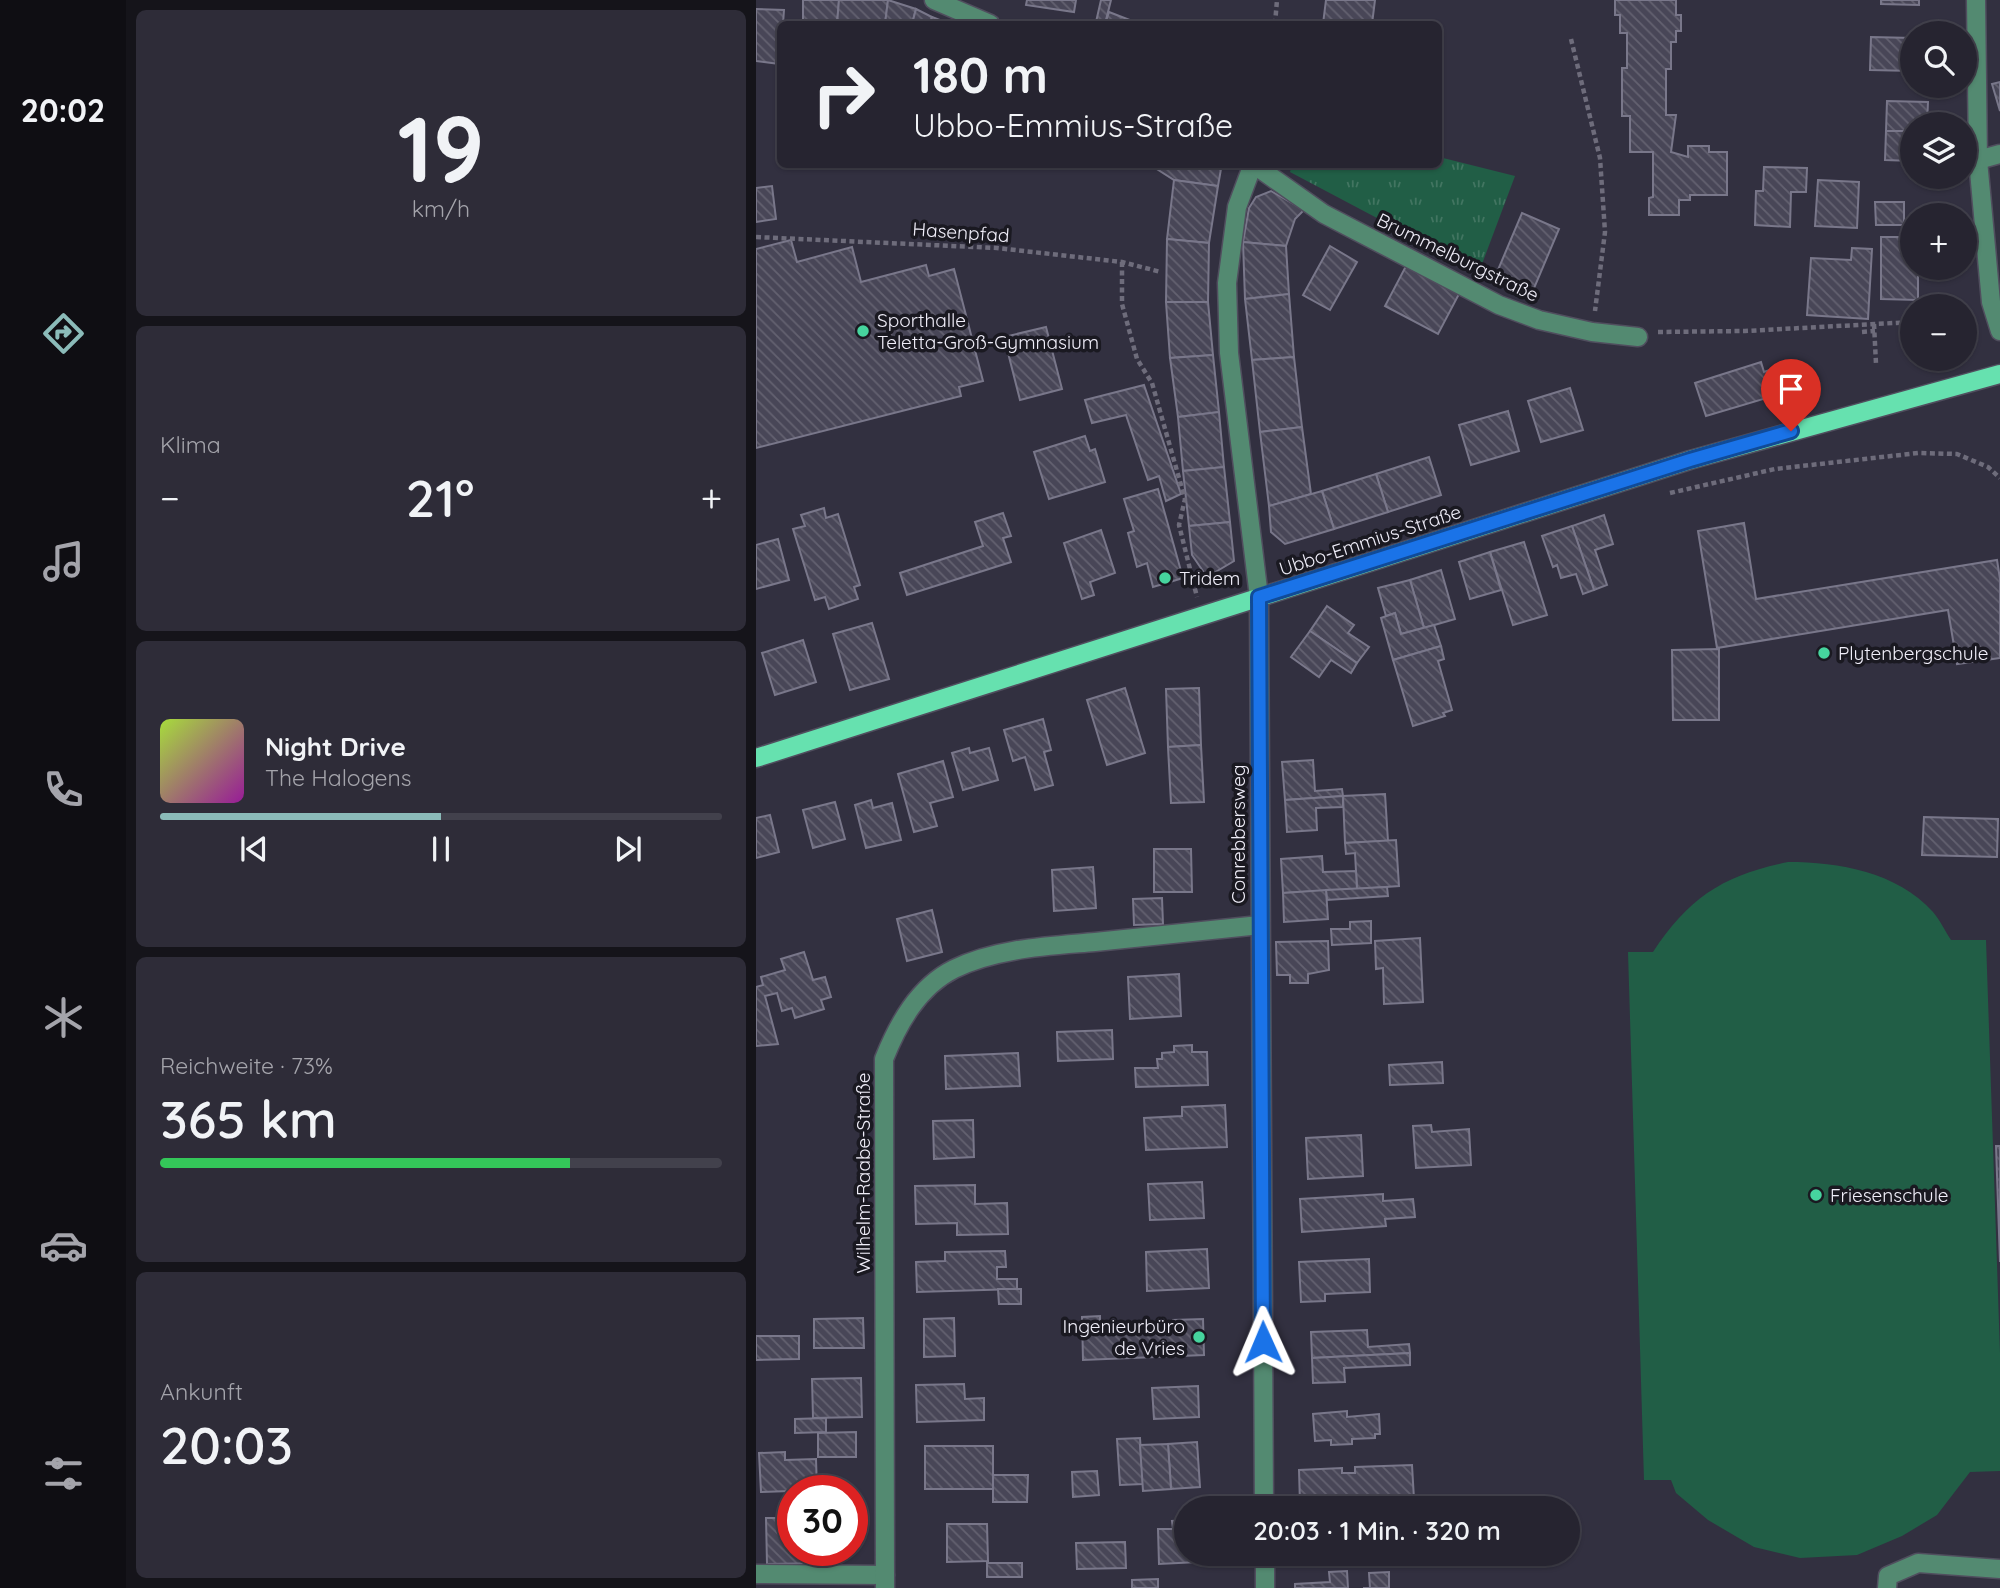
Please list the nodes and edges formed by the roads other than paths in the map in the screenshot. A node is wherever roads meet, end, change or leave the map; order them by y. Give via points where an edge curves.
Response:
1 (934, 0) edge
2 (1976, 0) edge
3 (983, 21) edge
4 (2000, 154) edge
5 (1978, 160) junction
6 (1252, 168) edge
7 (1259, 168) edge
8 (2000, 331) edge
9 (1638, 337) road end
10 (2000, 374) edge
11 (1259, 597) junction
12 (756, 758) edge
13 (1259, 925) junction
14 (1265, 1496) edge
15 (1265, 1566) edge
16 (2000, 1569) edge
17 (756, 1574) edge
18 (885, 1581) edge
19 (1265, 1588) edge
20 (1887, 1588) edge

1 - 3 street
2 - 5 street
4 - 5 street
5 - 8 street via 1991,302
6 - 11 street, Conrebbersweg via 1237,207 1227,283 1229,353
7 - 9 street, Brummelburgstraße via 1324,214 1499,305 1539,320
10 - 11 main road, Ubbo-Emmius-Straße via 1690,460
11 - 12 main road, Ubbo-Emmius-Straße
11 - 13 street, Conrebbersweg
13 - 14 street, Conrebbersweg
13 - 18 street, Wilhelm-Raabe-Straße via 1000,955 953,969 923,993 899,1021 884,1059
15 - 19 street
16 - 20 street via 1918,1563 1888,1576
17 - 18 street

